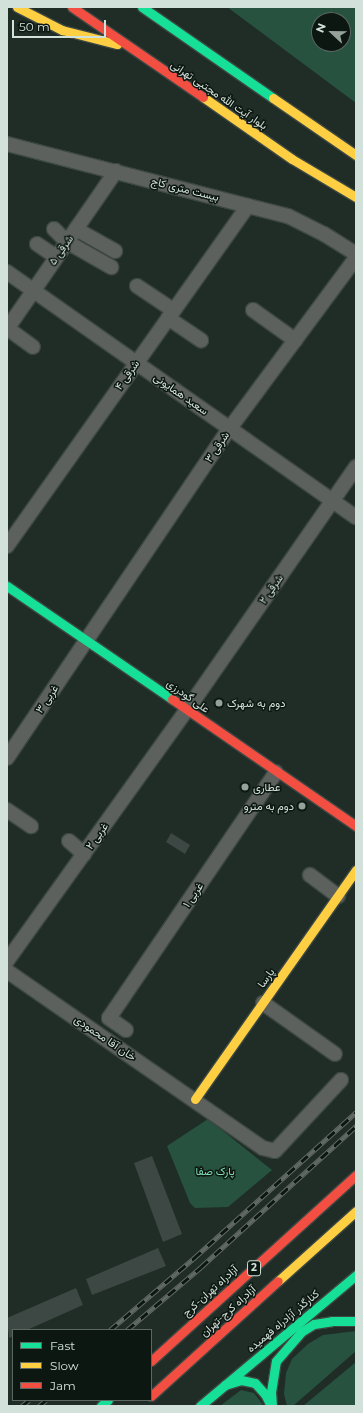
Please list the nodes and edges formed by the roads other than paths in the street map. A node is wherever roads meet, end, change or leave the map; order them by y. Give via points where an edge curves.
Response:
1 (17, 7) edge
2 (72, 7) edge
3 (142, 7) edge
4 (129, 47) junction
5 (7, 144) edge
6 (356, 156) edge
7 (116, 172) junction
8 (356, 196) edge
9 (248, 206) junction
10 (54, 229) dead end
11 (76, 229) junction
12 (67, 242) junction
13 (37, 244) dead end
14 (115, 251) dead end
15 (356, 254) edge
16 (56, 257) junction
17 (356, 258) edge
18 (111, 267) dead end
19 (7, 272) edge
20 (137, 286) dead end
21 (33, 290) junction
22 (253, 310) dead end
23 (171, 314) junction
24 (7, 328) edge
25 (201, 340) dead end
26 (295, 340) junction
27 (33, 347) dead end
28 (136, 362) junction
29 (230, 428) junction
30 (356, 467) edge
31 (333, 500) junction
32 (356, 517) edge
33 (7, 546) edge
34 (7, 586) edge
35 (86, 641) junction
36 (187, 710) junction
37 (7, 758) edge
38 (276, 772) junction
39 (7, 810) edge
40 (31, 826) dead end
41 (356, 826) edge
42 (69, 841) dead end
43 (84, 854) junction
44 (356, 870) edge
45 (310, 875) dead end
46 (338, 896) junction
47 (7, 961) edge
48 (7, 971) edge
49 (269, 1007) junction
50 (126, 1030) dead end
51 (335, 1054) dead end
52 (341, 1080) dead end
53 (202, 1101) junction
54 (356, 1175) edge
55 (356, 1211) edge
56 (356, 1275) edge
57 (325, 1302) junction
58 (356, 1321) edge
59 (301, 1332) junction
60 (152, 1360) edge
61 (225, 1385) junction
62 (152, 1395) edge
63 (200, 1406) edge
64 (271, 1406) edge

1 - 4 main road via 62,30
2 - 4 main road, بلوار آیت الله مجتبی تهرانی
3 - 6 main road
4 - 8 main road, بلوار آیت الله مجتبی تهرانی via 292,159
5 - 7 street, بیست متری کاج
7 - 9 street, بیست متری کاج
7 - 11 street, ۵ شرقی
9 - 15 street, بیست متری کاج via 288,216
9 - 23 street, ۴ شرقی
10 - 12 street
11 - 12 street, ۵ شرقی
11 - 14 street
12 - 16 street, ۵ شرقی
12 - 18 street
13 - 16 street
16 - 21 street, ۵ شرقی
17 - 26 street, ۳ شرقی
19 - 21 street, سعید همایونی
20 - 23 street
21 - 24 street, ۵ شرقی
21 - 28 street, سعید همایونی
22 - 26 street
23 - 25 street
23 - 28 street, ۴ شرقی
24 - 27 street
26 - 29 street, ۳ شرقی
28 - 29 street, سعید همایونی
28 - 33 street, ۴ شرقی
29 - 31 street, سعید همایونی
29 - 35 street, ۳ شرقی
30 - 31 street, ۲ شرقی
31 - 32 street, سعید همایونی
31 - 36 street, ۲ شرقی
34 - 35 main road, علی گودرزی
35 - 36 main road, علی گودرزی
35 - 37 street, ۳ غربی
36 - 38 main road, علی گودرزی
36 - 43 street, ۲ غربی
38 - 41 main road, علی گودرزی
38 - 50 street, ۱ غربی via 109,1018
39 - 40 street
42 - 43 street
43 - 47 street, ۲ غربی
44 - 46 main road, پارسا
45 - 46 street
46 - 49 main road, پارسا
48 - 53 street, خان آقا محمودی
49 - 51 street
49 - 53 main road, پارسا
52 - 53 street, خان آقا محمودی via 275,1151 263,1148
54 - 60 main road, آزادراه تهران-کرج / 2
55 - 62 main road, آزادراه کرج-تهران / 2
56 - 57 main road, کنارگذر آزادراه فهمیده
57 - 59 main road
57 - 61 main road, کنارگذر آزادراه فهمیده
58 - 59 main road via 314,1324
59 - 64 main road via 276,1361
61 - 63 main road, کنارگذر آزادراه فهمیده
61 - 64 main road via 241,1380 255,1383

